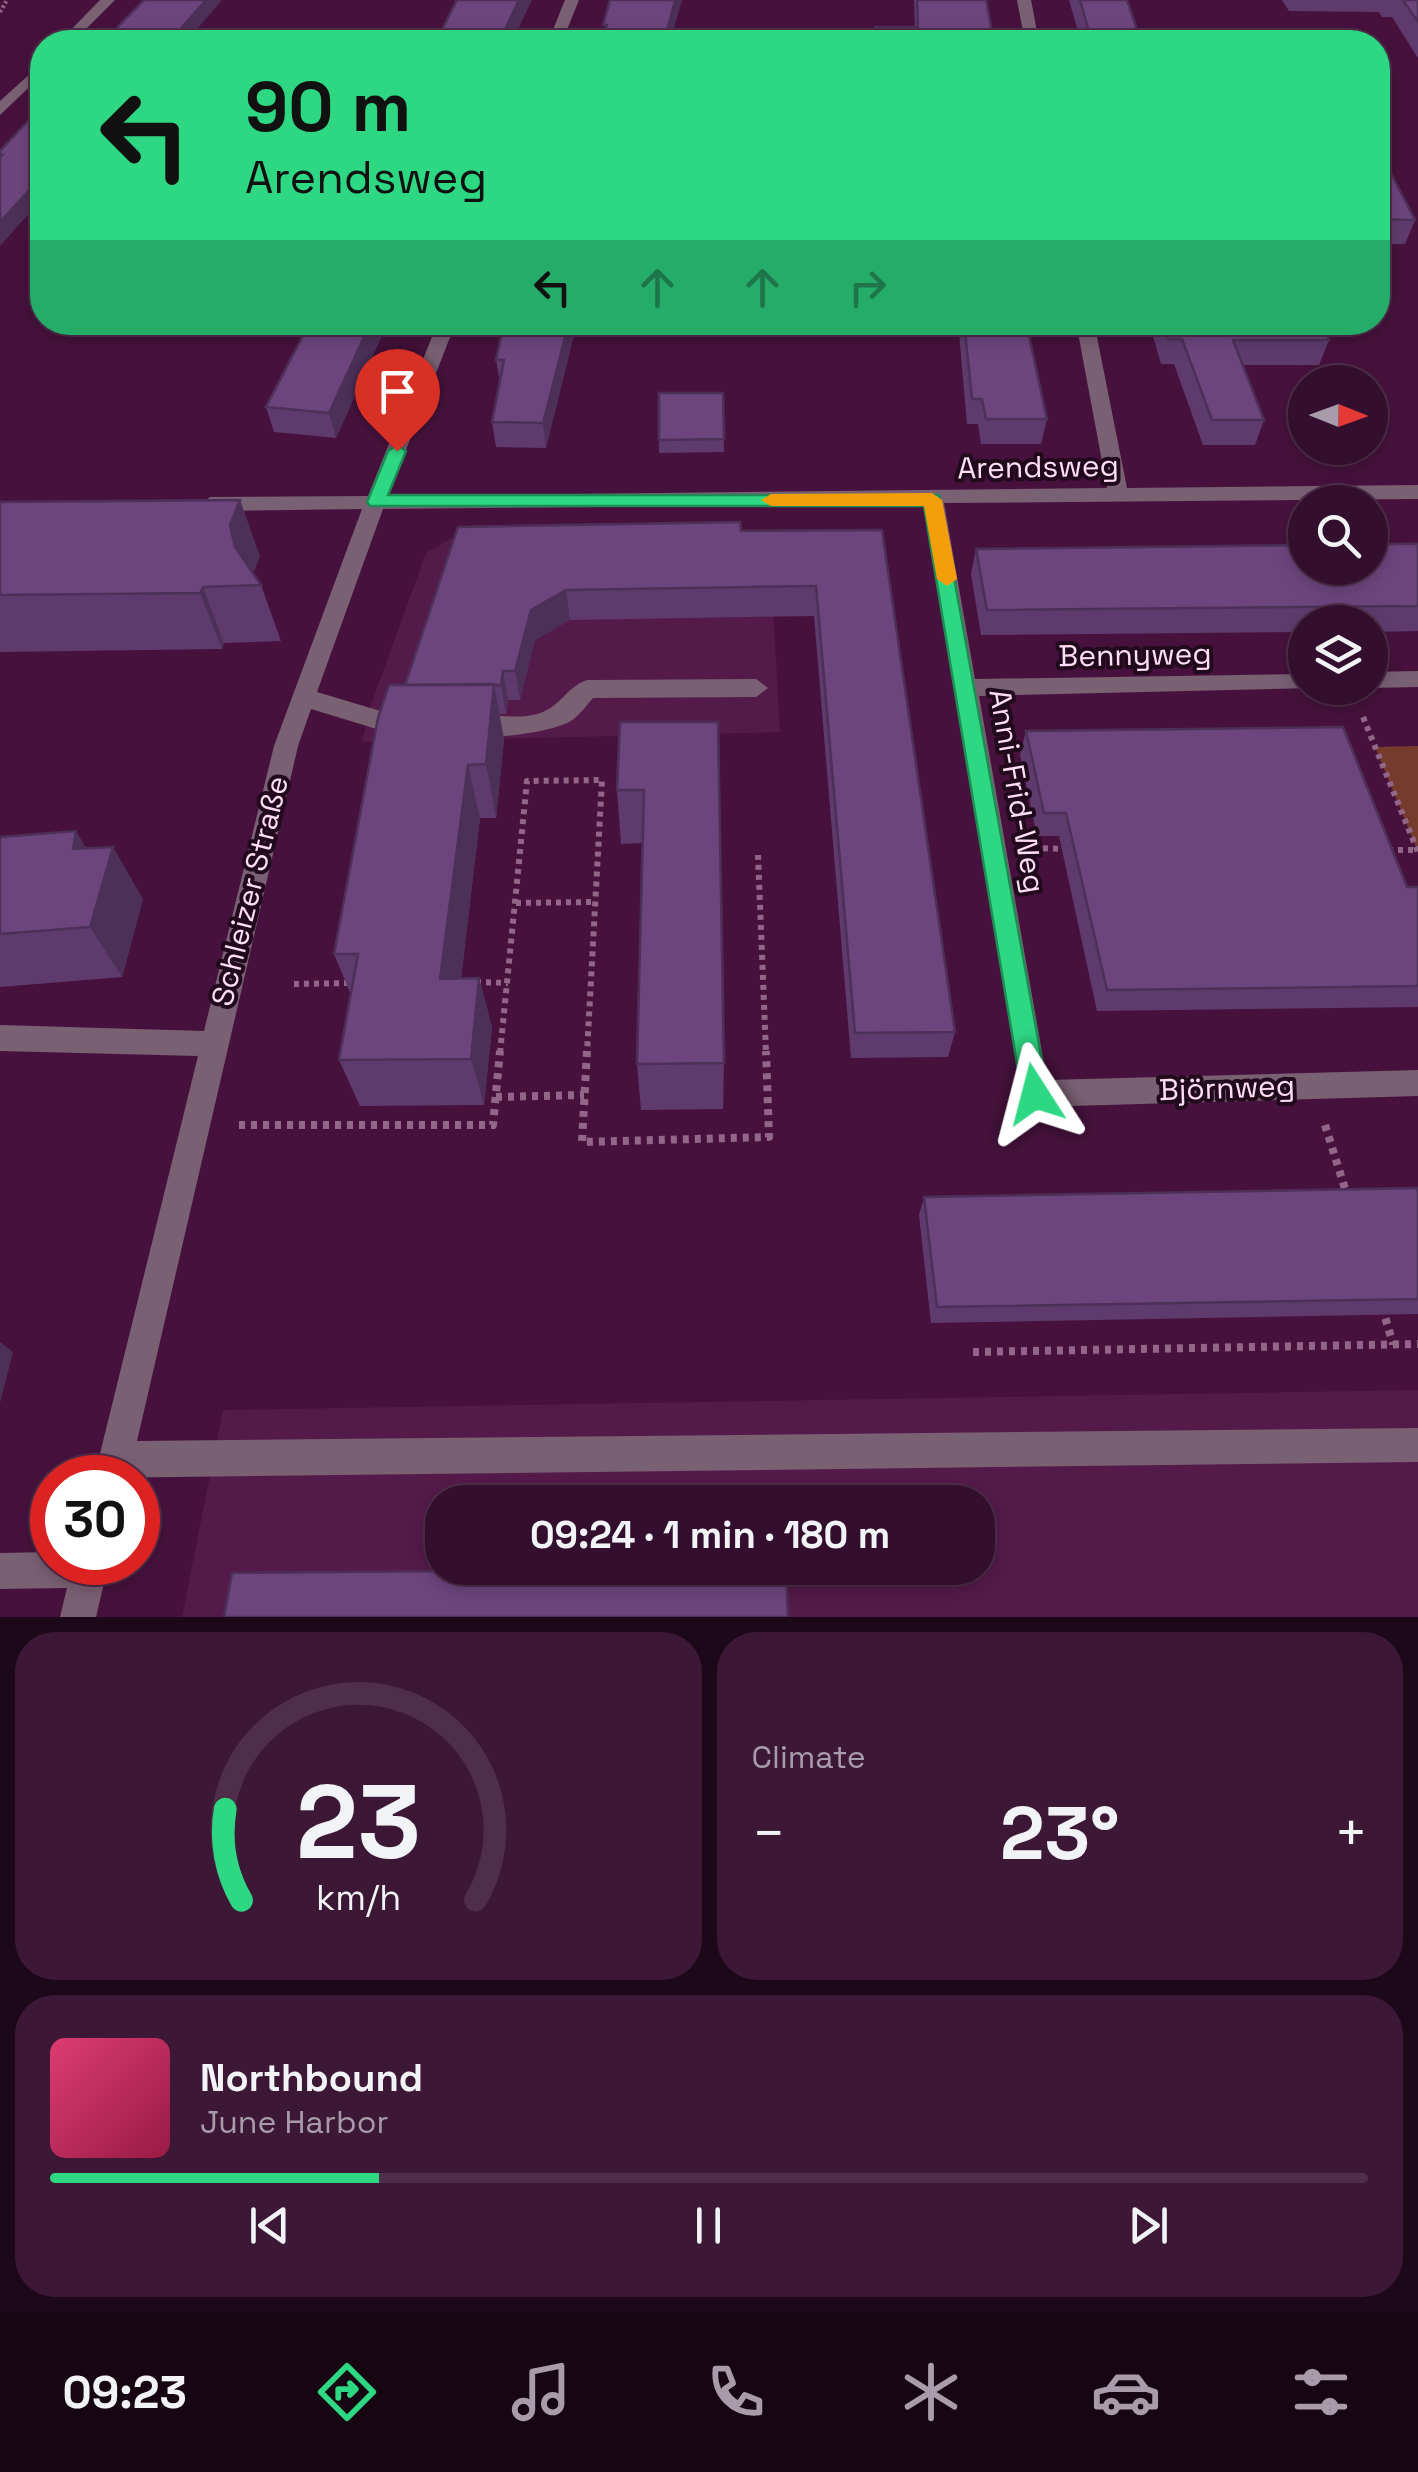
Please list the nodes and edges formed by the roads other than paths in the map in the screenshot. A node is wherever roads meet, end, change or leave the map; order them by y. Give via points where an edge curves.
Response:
1 (108, 0) edge
2 (572, 0) edge
3 (1024, 0) edge
4 (78, 30) edge
5 (561, 30) edge
6 (1030, 30) edge
7 (30, 79) edge
8 (0, 110) edge
9 (442, 335) edge
10 (1087, 335) edge
11 (1418, 492) edge
12 (1118, 495) junction
13 (932, 500) junction
14 (376, 502) junction
15 (195, 504) edge
16 (1418, 679) edge
17 (1388, 680) edge
18 (1288, 682) edge
19 (756, 688) dead end
20 (966, 688) junction
21 (302, 698) junction
22 (0, 1038) edge
23 (212, 1044) junction
24 (1418, 1083) edge
25 (1035, 1094) joint
26 (1418, 1444) edge
27 (116, 1455) edge
28 (160, 1467) edge
29 (30, 1570) edge
30 (0, 1572) edge
31 (86, 1585) edge
32 (78, 1617) edge

1 - 4 street
2 - 5 street
3 - 6 street
7 - 8 street
9 - 14 street, Schleizer Straße
10 - 12 street
11 - 12 street, Arendsweg
12 - 13 street, Arendsweg
13 - 14 street, Arendsweg
13 - 20 street, Anni-Frid-Weg
14 - 15 street, Arendsweg
14 - 21 street, Schleizer Straße
16 - 17 street
18 - 20 street, Bennyweg
19 - 21 street via 587,689 564,714 530,725 436,728 386,727 328,699
20 - 25 street, Anni-Frid-Weg
21 - 23 street, Schleizer Straße
22 - 23 street
23 - 27 street, Schleizer Straße
24 - 25 street, Björnweg
26 - 28 street
29 - 30 street
31 - 32 street

